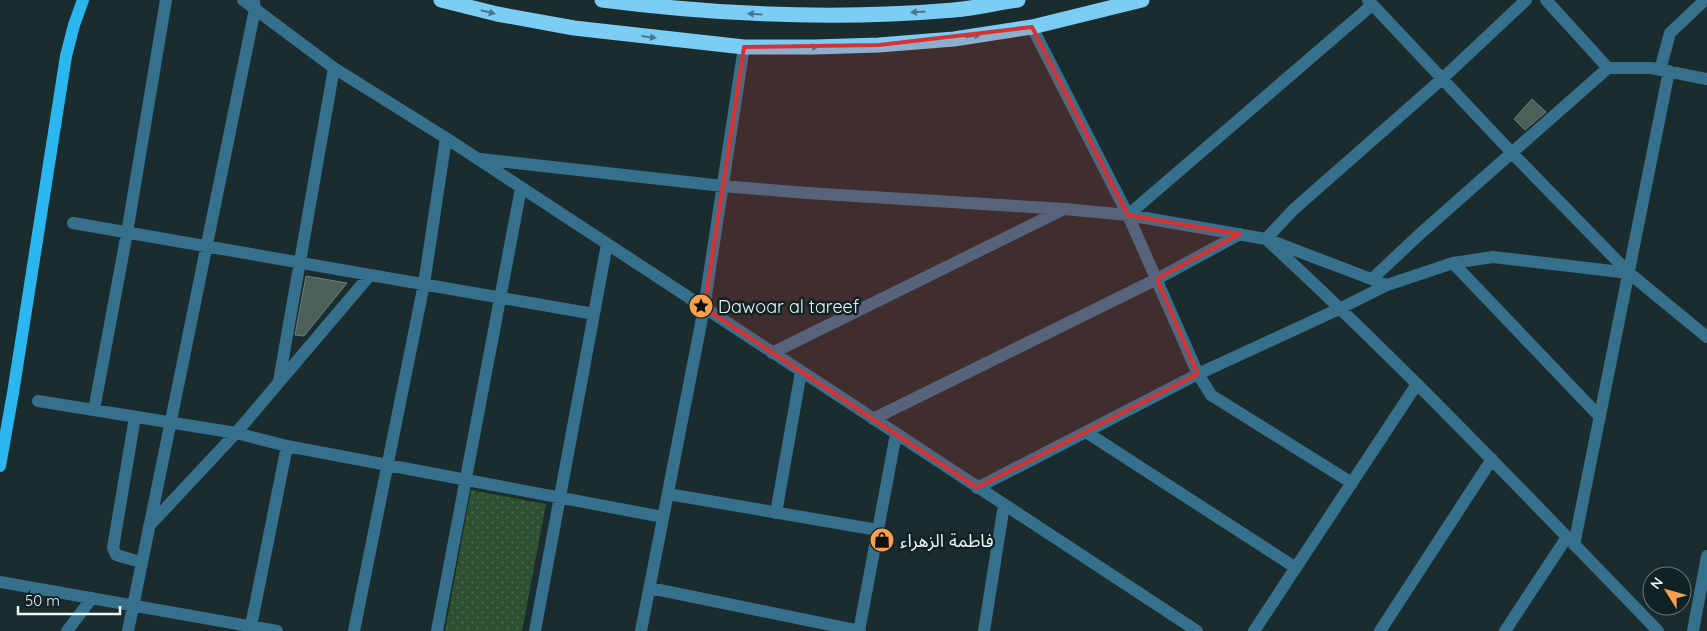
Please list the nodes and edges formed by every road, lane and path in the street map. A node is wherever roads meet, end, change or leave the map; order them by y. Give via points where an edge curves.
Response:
1 (83, 0) edge
2 (166, 0) edge
3 (243, 0) edge
4 (441, 0) edge
5 (602, 0) edge
6 (1018, 0) edge
7 (1142, 0) edge
8 (1526, 0) edge
9 (1546, 0) edge
10 (1697, 2) edge
11 (1370, 3) edge
12 (254, 4) edge
13 (1032, 27) junction
14 (744, 47) junction
15 (334, 68) junction
16 (1608, 68) junction
17 (1664, 70) junction
18 (1442, 79) junction
19 (1707, 79) edge
20 (446, 138) junction
21 (1513, 154) junction
22 (477, 159) junction
23 (723, 186) junction
24 (521, 188) junction
25 (1064, 209) junction
26 (1128, 215) junction
27 (73, 223) dead end
28 (127, 233) junction
29 (1240, 234) junction
30 (1266, 239) junction
31 (606, 244) junction
32 (206, 246) junction
33 (300, 263) junction
34 (1452, 263) junction
35 (1629, 273) junction
36 (370, 275) junction
37 (1157, 279) junction
38 (1372, 279) junction
39 (424, 284) junction
40 (1387, 285) junction
41 (500, 298) junction
42 (704, 308) junction
43 (1341, 308) junction
44 (594, 314) junction
45 (1707, 337) edge
46 (772, 353) junction
47 (801, 372) junction
48 (1198, 374) junction
49 (279, 382) junction
50 (1417, 384) junction
51 (38, 401) dead end
52 (94, 410) junction
53 (1600, 417) junction
54 (135, 418) junction
55 (873, 419) junction
56 (170, 423) junction
57 (1086, 432) junction
58 (236, 433) junction
59 (896, 434) junction
60 (287, 446) junction
61 (1492, 459) junction
62 (389, 465) junction
63 (0, 466) edge
64 (466, 480) junction
65 (1352, 483) junction
66 (977, 488) junction
67 (668, 494) junction
68 (559, 498) junction
69 (1004, 505) junction
70 (776, 512) junction
71 (663, 517) junction
72 (149, 526) junction
73 (878, 530) junction
74 (1570, 541) junction
75 (1707, 556) edge
76 (141, 562) junction
77 (1296, 568) junction
78 (0, 582) edge
79 (650, 588) junction
80 (92, 598) junction
81 (132, 605) junction
82 (219, 626) edge
83 (251, 626) junction
84 (1192, 629) edge
85 (67, 631) edge
86 (128, 631) edge
87 (277, 631) edge
88 (354, 631) edge
89 (437, 631) edge
90 (534, 631) edge
91 (641, 631) edge
92 (859, 631) edge
93 (984, 631) edge
94 (1254, 631) edge
95 (1380, 631) edge
96 (1505, 631) edge
97 (1658, 631) edge
98 (1693, 631) edge

1 - 63 main road via 66,56
2 - 28 street
3 - 12 street
4 -> 14 highway via 574,28
6 -> 5 highway via 955,10 867,15 764,15
7 - 13 highway
8 - 18 street
9 - 16 street
10 - 17 street via 1670,33
11 - 18 street
11 - 26 street
12 - 15 street
12 - 32 street
14 -> 13 highway via 879,45 954,39
13 - 26 street
14 - 23 street
15 - 20 street
15 - 33 street
16 - 17 street
16 - 21 street
17 - 19 street
17 - 35 street
18 - 21 street
18 - 30 street via 1294,210
20 - 22 street
20 - 39 street
21 - 35 street
21 - 38 street
22 - 23 street
22 - 24 street
23 - 25 street
23 - 42 street
24 - 31 street
24 - 41 street
25 - 26 street
25 - 46 street
26 - 29 street
26 - 37 street
27 - 28 street
28 - 32 street
28 - 52 street
29 - 30 street
29 - 37 street
30 - 38 street
30 - 43 street
31 - 42 street
31 - 44 street
32 - 33 street
32 - 56 street
33 - 36 street
33 - 49 street
34 - 35 street via 1493,257
34 - 40 street
34 - 53 street
35 - 45 street
35 - 53 street
36 - 39 street
36 - 49 street
37 - 48 street
37 - 55 street
38 - 40 street
39 - 41 street
39 - 62 street
40 - 43 street
41 - 44 street
41 - 64 street
42 - 46 street
42 - 67 street
43 - 48 street
43 - 50 street
44 - 68 street
46 - 47 street
47 - 55 street
47 - 70 street
48 - 57 street
48 - 65 street via 1211,395
49 - 58 street
50 - 61 street
50 - 65 street
51 - 52 street
52 - 54 street
53 - 74 street
54 - 56 street
54 - 76 street via 113,548 116,555
55 - 59 street
56 - 58 street
56 - 72 street
57 - 66 street
57 - 77 street
58 - 60 street
58 - 72 street
59 - 66 street
59 - 73 street
60 - 62 street
60 - 83 street
61 - 74 street
61 - 95 street
62 - 64 street
62 - 88 street
64 - 68 street
64 - 89 street
65 - 77 street
66 - 69 street
67 - 70 street
67 - 71 street
68 - 71 street
68 - 90 street
69 - 84 street
69 - 93 street
70 - 73 street
71 - 79 street
72 - 76 street
73 - 92 street
74 - 96 street
74 - 97 street
75 - 98 street
76 - 81 street
77 - 94 street
78 - 80 street
79 - 91 street
79 - 92 street
80 - 81 street
80 - 85 street
81 - 82 street
81 - 86 street
82 - 83 street
83 - 87 street

